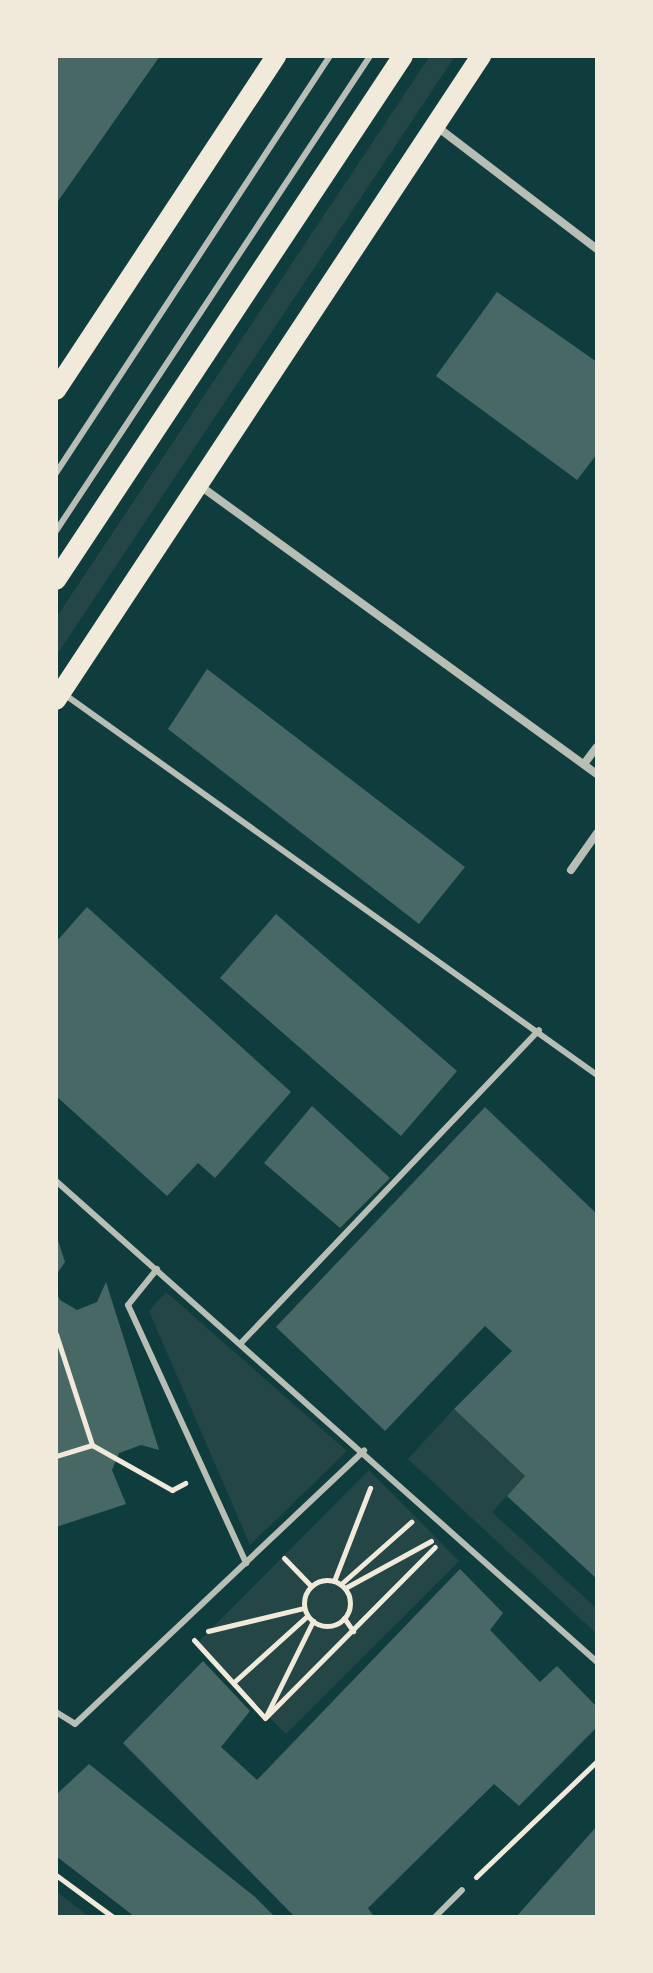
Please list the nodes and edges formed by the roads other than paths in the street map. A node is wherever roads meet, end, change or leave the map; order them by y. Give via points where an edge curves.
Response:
1 (276, 56) edge
2 (330, 56) edge
3 (370, 56) edge
4 (403, 56) edge
5 (481, 56) edge
6 (435, 126) junction
7 (597, 249) edge
8 (56, 390) edge
9 (56, 473) edge
10 (197, 484) junction
11 (56, 531) edge
12 (56, 580) edge
13 (59, 696) edge
14 (597, 747) edge
15 (584, 764) junction
16 (597, 774) edge
17 (597, 833) edge
18 (571, 870) dead end
19 (539, 1030) junction
20 (597, 1075) edge
21 (56, 1181) edge
22 (157, 1269) junction
23 (241, 1343) junction
24 (364, 1451) junction
25 (246, 1563) junction
26 (597, 1662) edge
27 (56, 1712) edge
28 (462, 1890) road end
29 (435, 1917) edge

1 - 8 main road
2 - 9 lane
3 - 11 lane
4 - 12 main road
5 - 6 main road
6 - 7 street
6 - 10 main road
10 - 13 main road
10 - 15 street
13 - 19 lane
14 - 15 street
15 - 16 street
17 - 18 street
19 - 20 lane
19 - 23 lane
21 - 22 lane
22 - 23 lane
22 - 25 lane via 128,1305
23 - 24 lane
24 - 25 lane
24 - 26 lane
25 - 27 lane via 75,1724
28 - 29 lane

